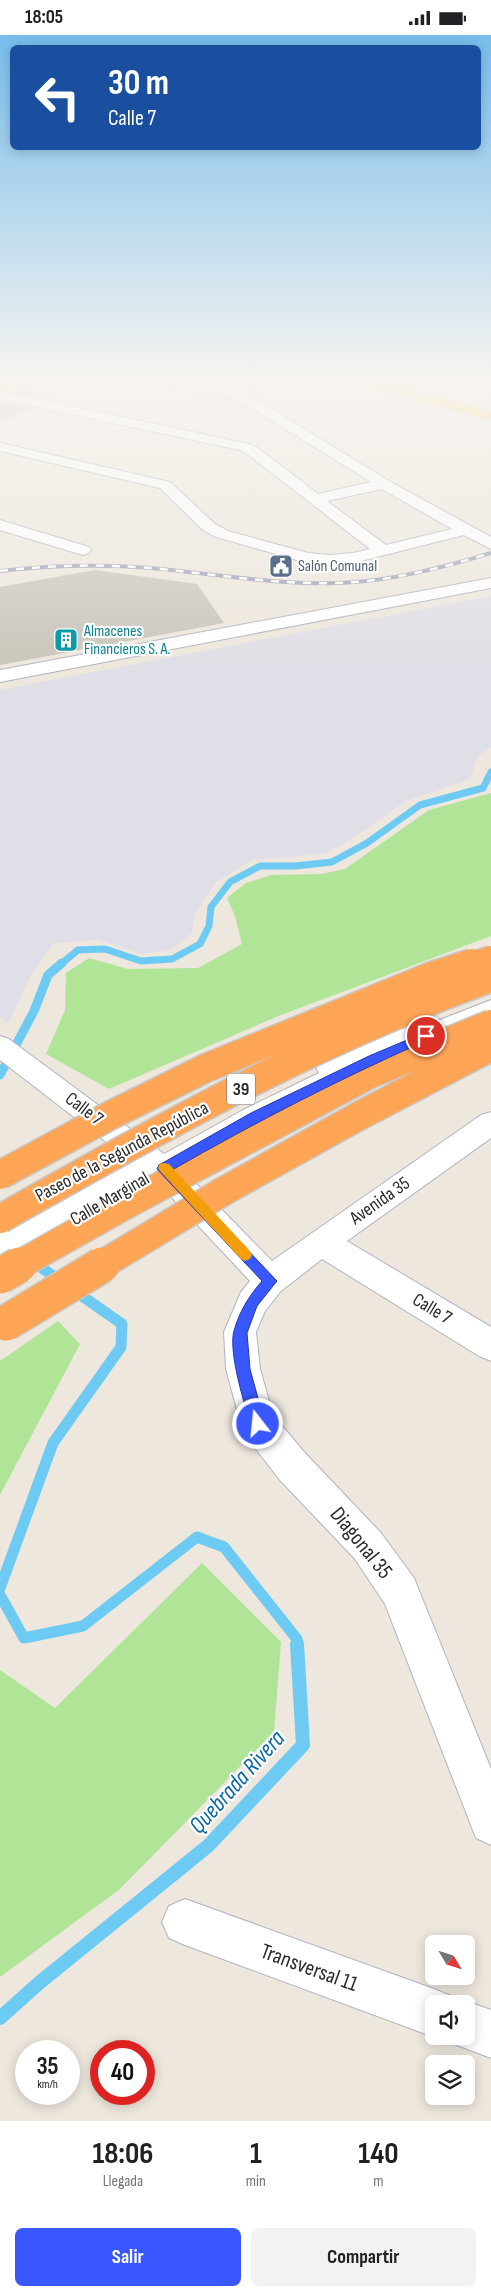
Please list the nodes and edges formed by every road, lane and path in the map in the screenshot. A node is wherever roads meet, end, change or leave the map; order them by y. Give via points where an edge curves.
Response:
1 (127, 476) edge
2 (286, 476) edge
3 (373, 476) edge
4 (384, 483) junction
5 (315, 499) junction
6 (0, 525) edge
7 (466, 530) junction
8 (491, 544) edge
9 (83, 549) dead end
10 (383, 551) junction
11 (491, 583) edge
12 (0, 676) edge
13 (491, 957) edge
14 (491, 979) edge
15 (491, 998) edge
16 (491, 1010) edge
17 (491, 1024) edge
18 (0, 1046) edge
19 (491, 1047) edge
20 (491, 1123) edge
21 (157, 1164) junction
22 (0, 1175) edge
23 (96, 1197) junction
24 (0, 1219) edge
25 (321, 1242) junction
26 (0, 1244) edge
27 (0, 1262) edge
28 (0, 1276) edge
29 (270, 1281) junction
30 (6, 1323) dead end
31 (491, 1345) edge
32 (491, 1823) edge
33 (185, 1922) dead end
34 (425, 2010) edge
35 (475, 2028) edge
36 (491, 2034) edge

1 - 10 street via 165,485 209,527 222,534 307,558 354,558
2 - 5 street
3 - 4 street
4 - 5 street
4 - 7 street
5 - 10 street
6 - 9 street
7 - 8 street
7 - 10 street
11 - 12 street
13 - 22 highway, bridge via 432,976 206,1068 113,1113
14 - 24 highway, Paseo de la Segunda República / 39, bridge via 396,1015 302,1058 161,1129
15 - 21 street, Calle Marginal via 368,1047 258,1099
16 - 21 street, Calle Marginal via 373,1059
17 - 28 highway, 39, bridge via 370,1074
18 - 21 street, Calle 7
19 - 30 highway, bridge via 224,1191
20 - 25 street, Avenida 35
21 - 23 street, Calle Marginal
21 - 29 street, Calle 7
23 - 26 street, Calle Marginal
23 - 27 street, Calle Marginal
25 - 29 street, Avenida 35
25 - 31 street, Calle 7
29 - 32 street, Diagonal 35 via 252,1303 240,1333 243,1369 258,1424 292,1466 368,1546 400,1592
33 - 34 street, Transversal 11
35 - 36 street

